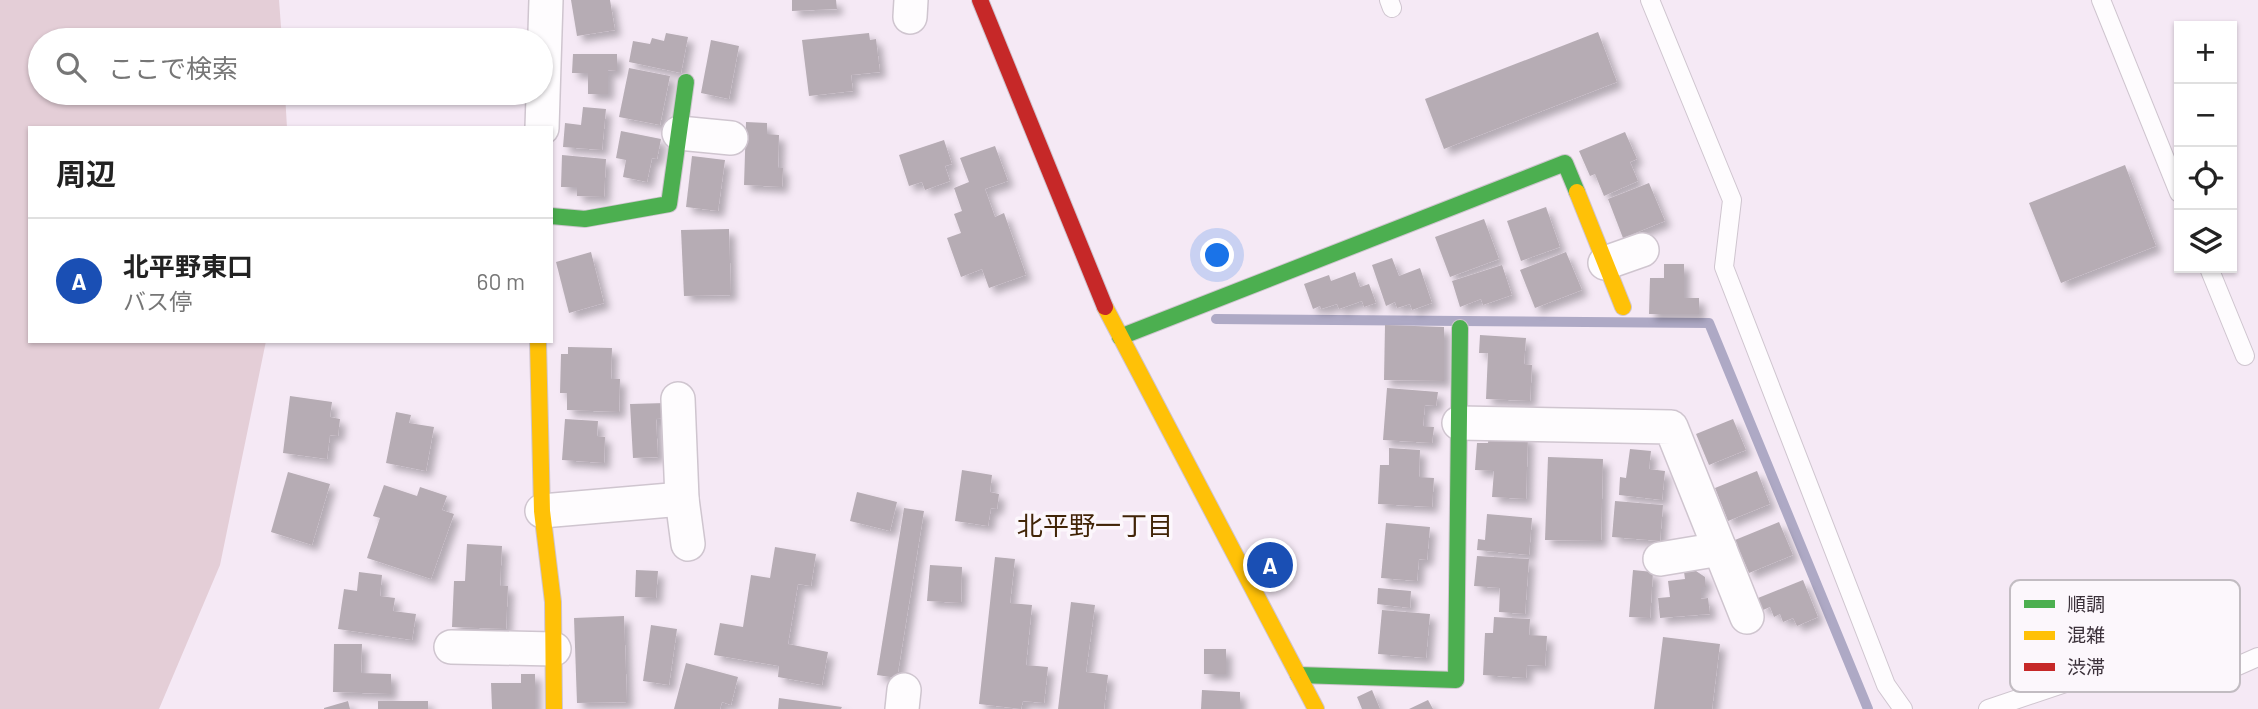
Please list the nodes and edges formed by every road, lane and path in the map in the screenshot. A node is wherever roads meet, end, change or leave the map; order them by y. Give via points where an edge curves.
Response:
1 (546, 0) edge
2 (981, 0) edge
3 (1650, 0) edge
4 (2101, 0) edge
5 (545, 28) edge
6 (686, 82) dead end
7 (543, 105) edge
8 (542, 126) edge
9 (679, 133) junction
10 (731, 138) dead end
11 (2174, 181) edge
12 (553, 216) edge
13 (1642, 250) dead end
14 (1605, 263) junction
15 (2212, 273) edge
16 (1623, 307) dead end
17 (1460, 328) dead end
18 (1120, 337) junction
19 (538, 343) edge
20 (2245, 356) dead end
21 (678, 399) dead end
22 (1459, 423) junction
23 (682, 499) junction
24 (542, 511) junction
25 (688, 544) dead end
26 (1720, 549) junction
27 (1660, 559) dead end
28 (1747, 617) dead end
29 (451, 647) dead end
30 (554, 649) junction
31 (2258, 657) edge
32 (2240, 665) edge
33 (1298, 676) junction
34 (2039, 692) edge
35 (554, 709) edge
36 (1315, 709) edge
37 (1903, 709) edge
38 (1988, 709) edge

1 - 5 street
2 - 18 street
3 - 37 lane via 1731,200 1724,267 1886,685
4 - 11 lane
6 - 9 street
7 - 8 street
9 - 10 street
9 - 12 street via 668,204 585,219
13 - 14 street
14 - 16 street
14 - 18 street via 1565,163
15 - 20 lane
17 - 22 street
18 - 33 street
19 - 24 street
21 - 23 street
22 - 26 street via 1671,427
22 - 33 street via 1456,680
23 - 24 street
23 - 25 street
24 - 30 street
26 - 27 street
26 - 28 street
29 - 30 street
30 - 35 street
31 - 32 lane
33 - 36 street
34 - 38 lane

